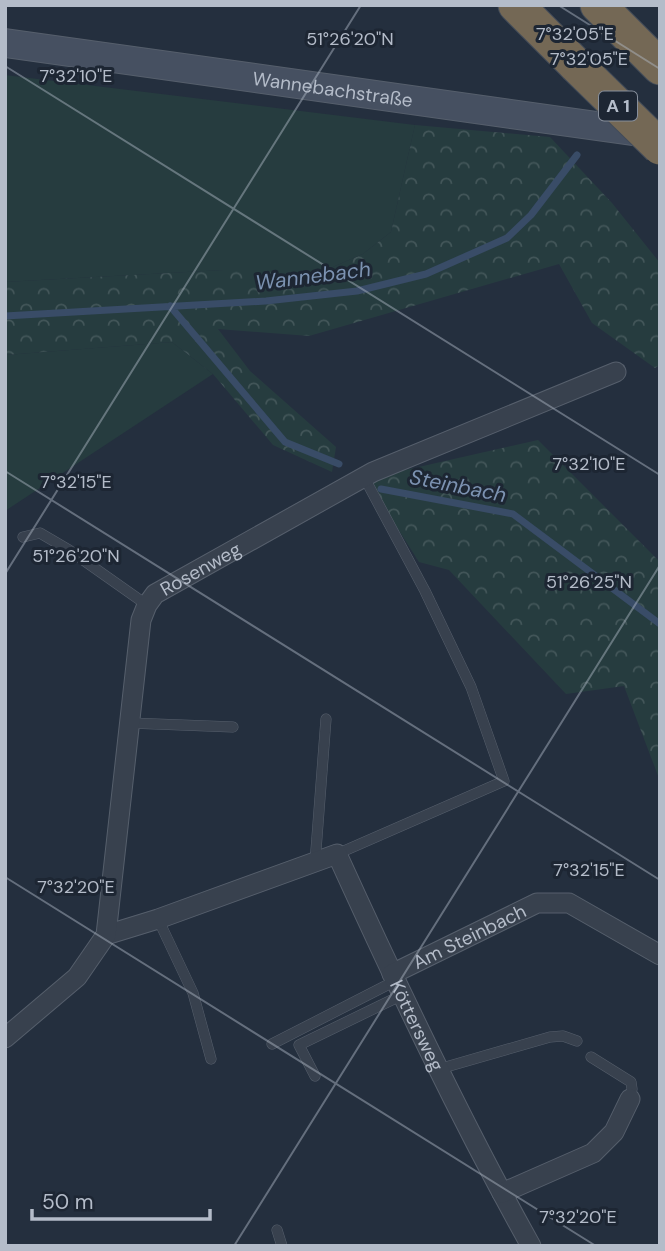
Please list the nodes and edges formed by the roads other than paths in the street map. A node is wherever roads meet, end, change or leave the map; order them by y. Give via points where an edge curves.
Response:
1 (516, 5) edge
2 (598, 5) edge
3 (5, 43) edge
4 (660, 66) edge
5 (660, 135) edge
6 (660, 147) edge
7 (616, 372) dead end
8 (364, 477) junction
9 (23, 537) dead end
10 (147, 605) junction
11 (326, 719) dead end
12 (130, 723) junction
13 (233, 727) dead end
14 (337, 854) junction
15 (315, 863) junction
16 (158, 919) junction
17 (106, 935) junction
18 (660, 955) edge
19 (397, 984) junction
20 (5, 1038) edge
21 (577, 1041) dead end
22 (272, 1044) dead end
23 (591, 1056) dead end
24 (211, 1059) dead end
25 (439, 1069) junction
26 (315, 1076) dead end
27 (630, 1099) joint
28 (502, 1193) junction
29 (276, 1230) dead end
30 (282, 1246) edge
31 (531, 1246) edge

1 - 6 highway, A 1, bridge
2 - 4 highway
3 - 5 main road, Wannebachstraße
7 - 8 street, Rosenweg
8 - 10 street, Rosenweg via 155,594
8 - 14 lane via 471,687 504,781
9 - 10 lane via 40,533
10 - 12 street, Rosenweg via 141,620
11 - 15 lane
12 - 13 lane
12 - 17 street, Rosenweg
14 - 15 street
14 - 19 street, Köttersweg
15 - 16 street
16 - 17 street
16 - 24 lane via 193,993
17 - 20 street, Rosenweg via 77,977
18 - 19 street, Am Steinbach via 569,903 537,903
19 - 22 lane
19 - 25 street, Köttersweg
19 - 26 lane via 299,1045
21 - 25 lane via 550,1037
23 - 27 lane via 631,1082
25 - 28 street, Köttersweg
27 - 28 street via 614,1132 593,1153
28 - 31 street, Köttersweg
29 - 30 lane

